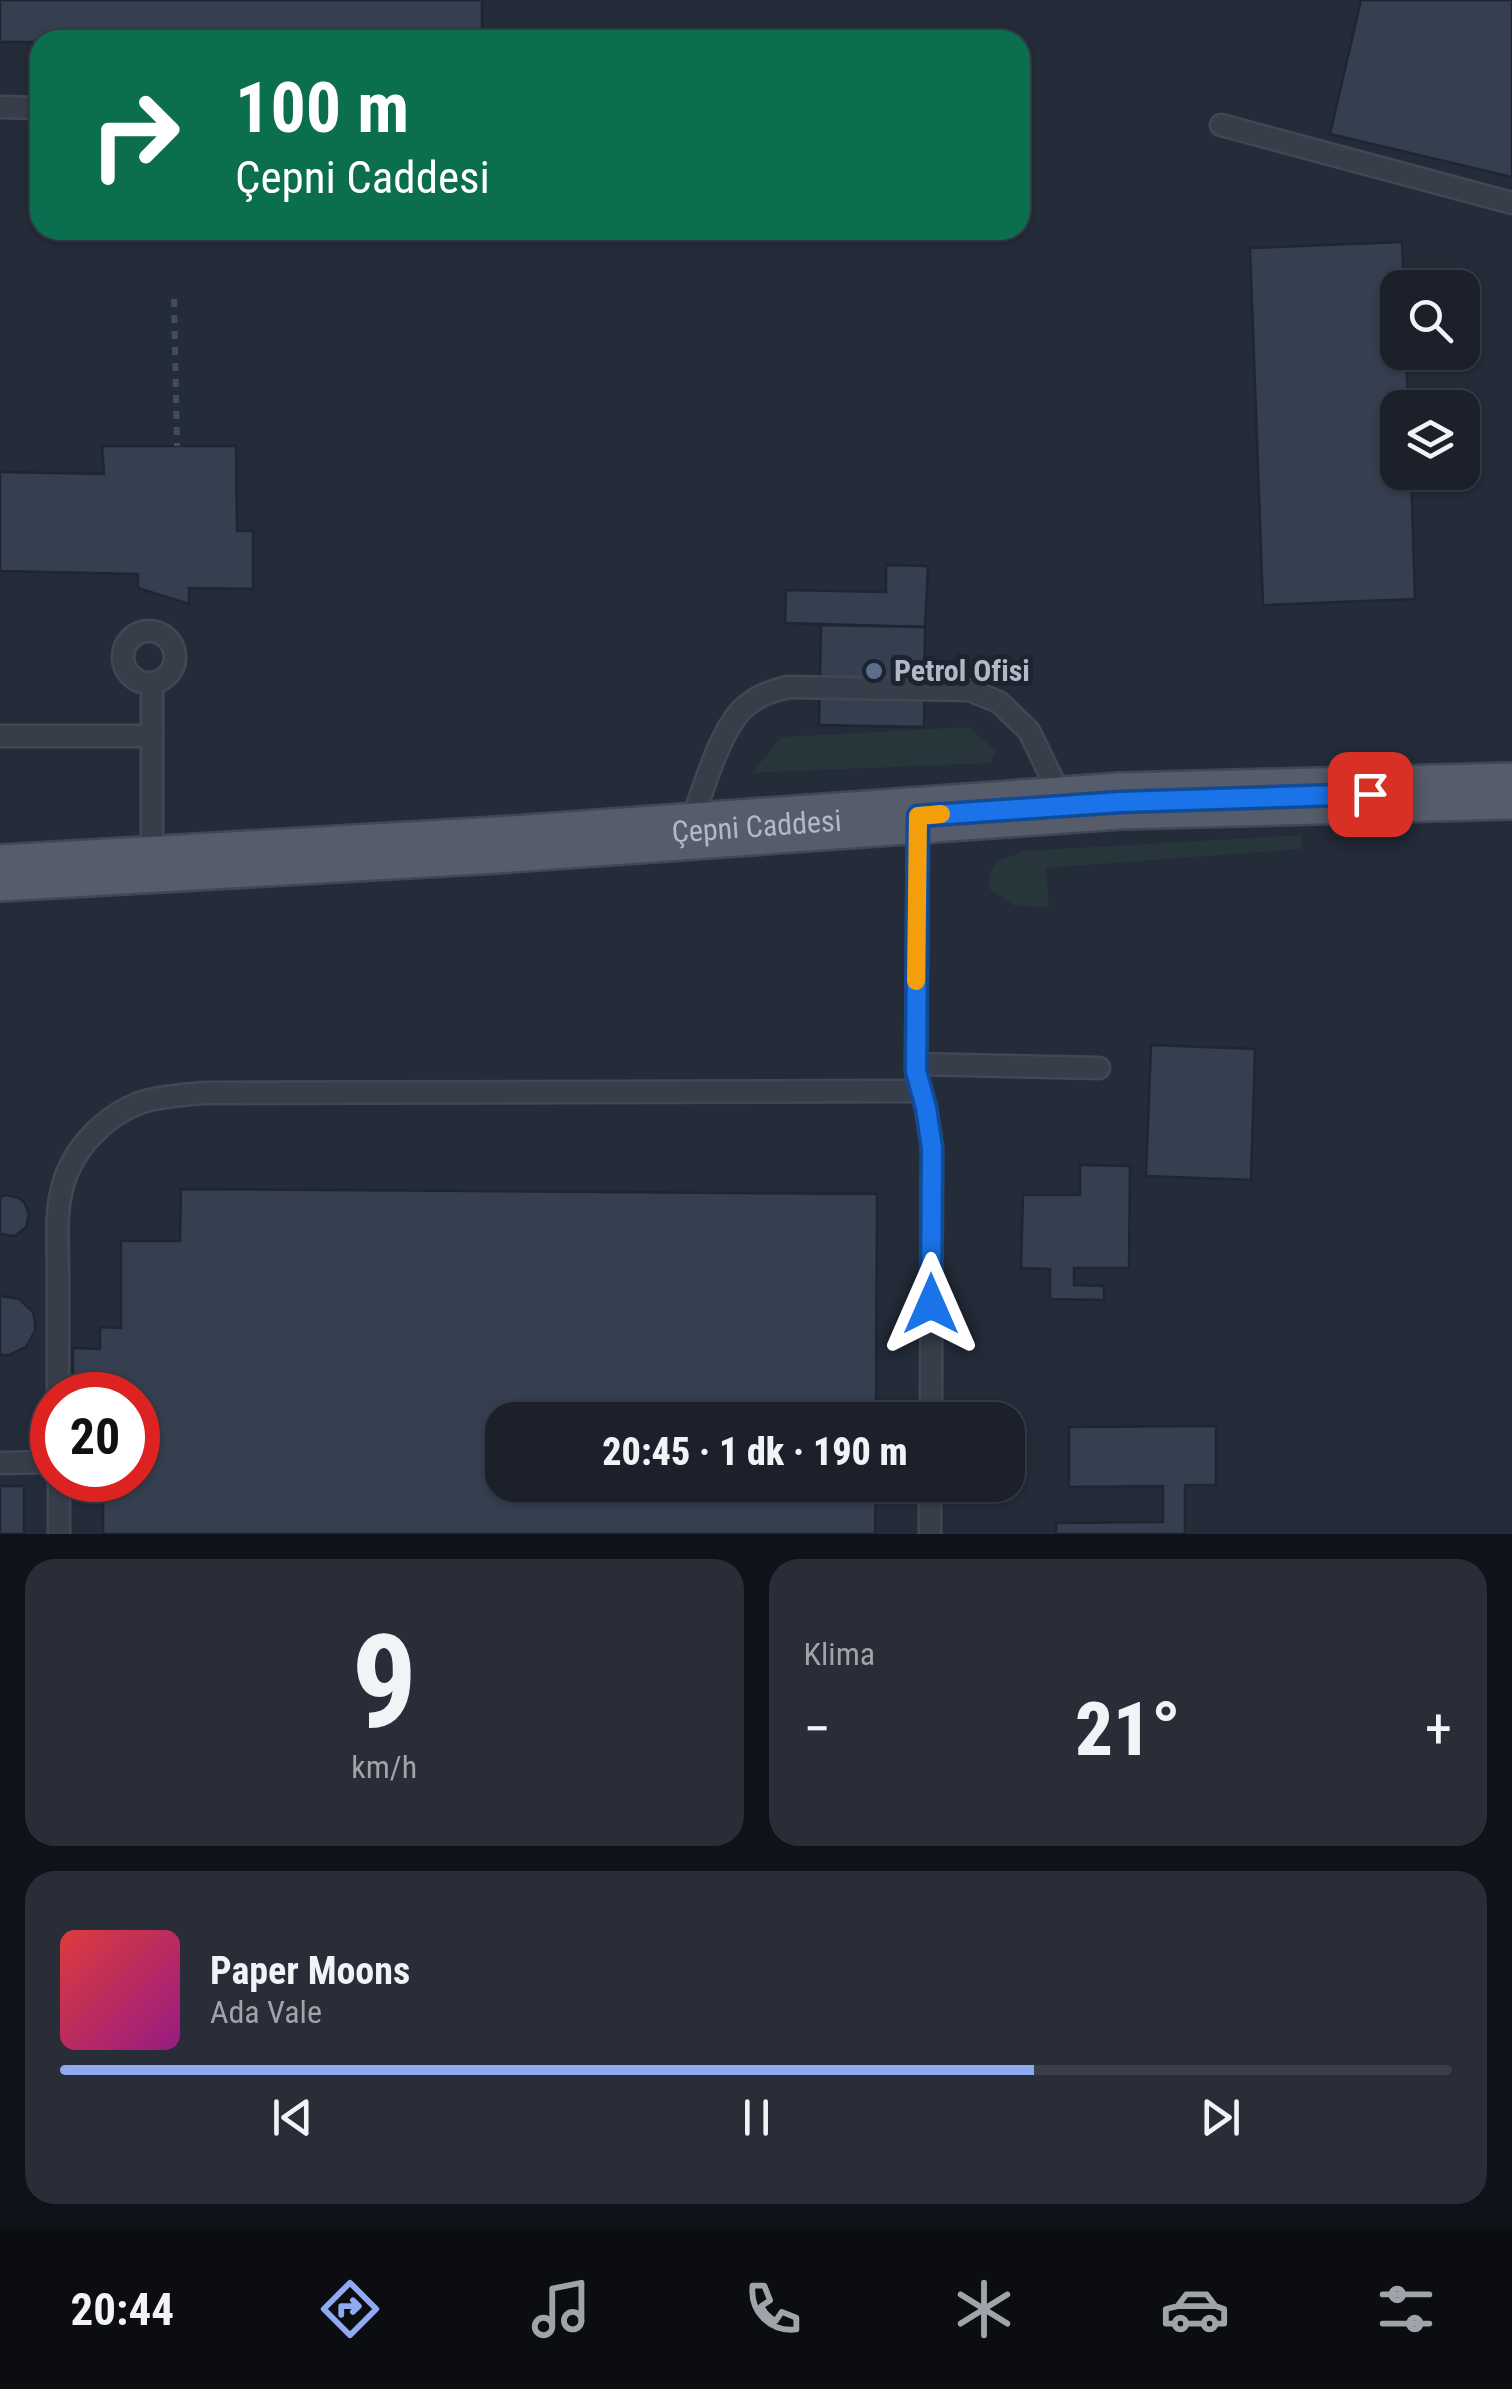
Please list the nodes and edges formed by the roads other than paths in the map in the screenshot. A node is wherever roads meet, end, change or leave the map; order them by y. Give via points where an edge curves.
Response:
1 (0, 108) edge
2 (30, 108) edge
3 (1221, 125) dead end
4 (1512, 203) edge
5 (152, 684) dead end
6 (0, 736) edge
7 (152, 736) junction
8 (1512, 791) edge
9 (1065, 805) junction
10 (918, 816) junction
11 (689, 831) junction
12 (152, 864) junction
13 (0, 873) edge
14 (916, 1064) junction
15 (1099, 1068) dead end
16 (920, 1091) junction
17 (58, 1372) edge
18 (931, 1402) edge
19 (30, 1462) edge
20 (0, 1463) edge
21 (59, 1502) edge
22 (930, 1502) edge
23 (59, 1534) edge
24 (930, 1534) edge

1 - 2 lane
3 - 4 lane
5 - 7 lane
6 - 7 lane
7 - 12 lane
8 - 9 main road, Çepni Caddesi
9 - 10 main road, Çepni Caddesi
9 - 11 lane via 1029,731 999,702 969,690 788,688 742,708 725,734
10 - 11 main road, Çepni Caddesi
10 - 14 lane
11 - 12 main road, Çepni Caddesi
12 - 13 main road, Çepni Caddesi
14 - 15 lane
14 - 16 lane
16 - 17 lane via 203,1093 143,1102 89,1140 62,1188
16 - 18 lane via 932,1148
19 - 20 lane
21 - 23 lane
22 - 24 lane

